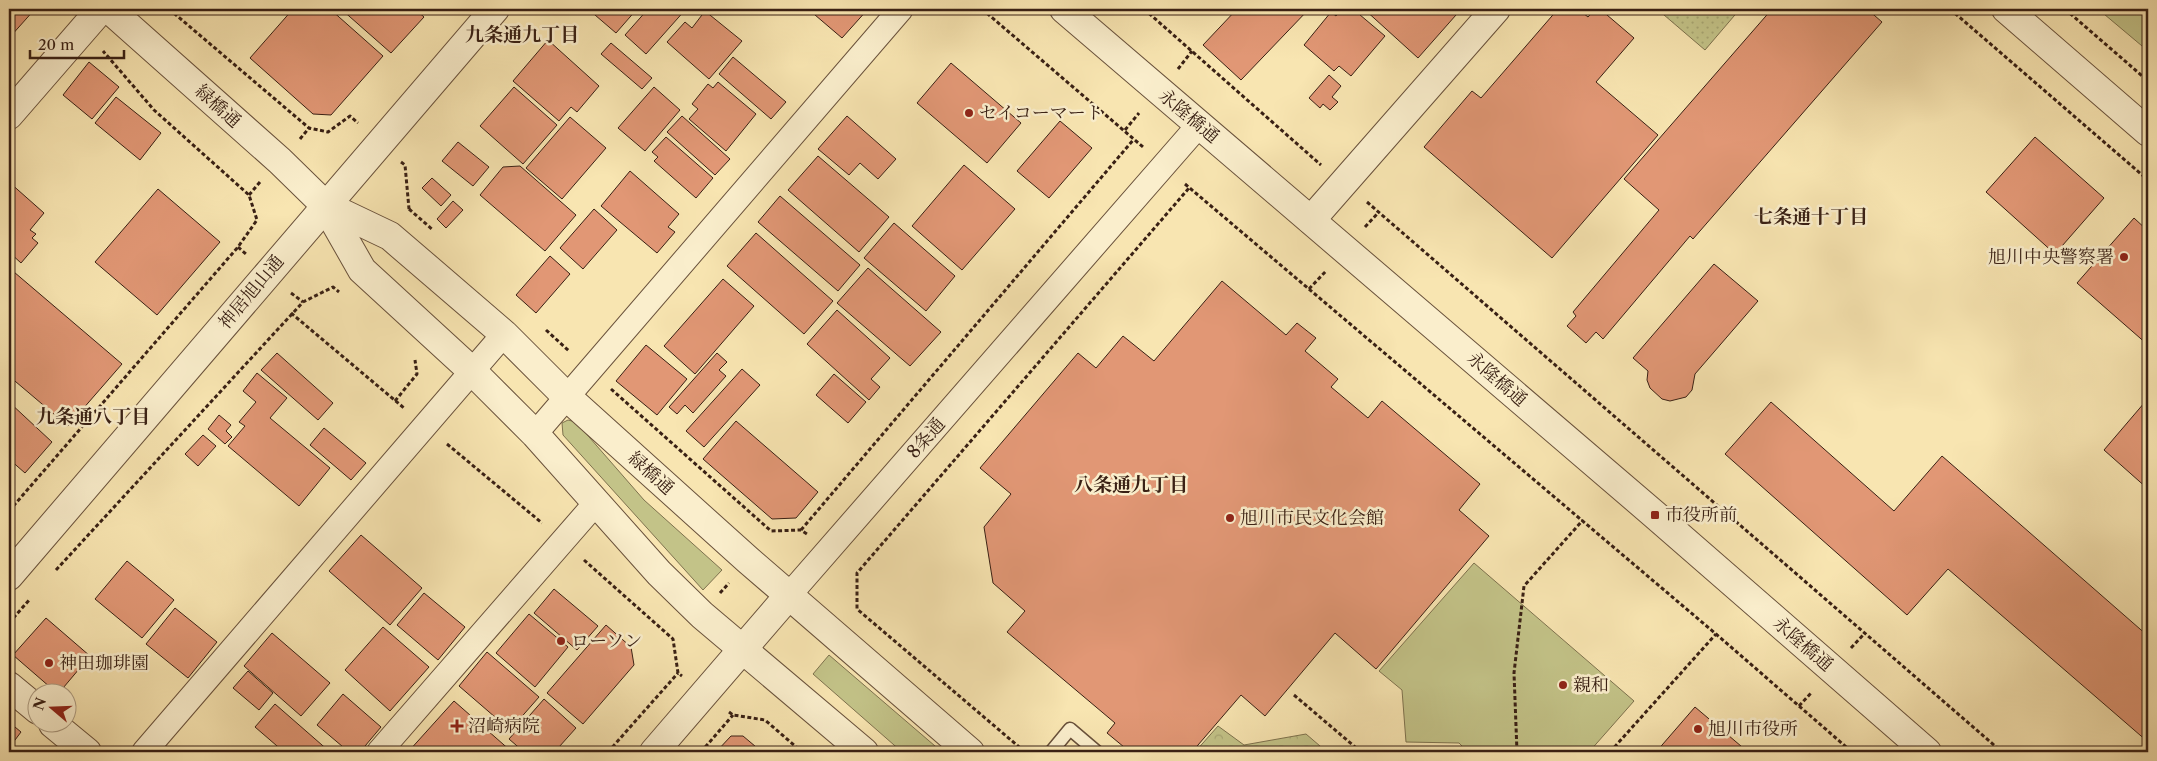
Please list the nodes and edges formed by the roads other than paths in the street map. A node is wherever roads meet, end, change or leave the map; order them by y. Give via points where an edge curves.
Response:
1 (101, 9) edge
2 (108, 9) edge
3 (495, 9) edge
4 (900, 9) edge
5 (1064, 9) edge
6 (1496, 9) edge
7 (2006, 9) edge
8 (9, 115) edge
9 (1199, 125) junction
10 (2148, 132) edge
11 (325, 205) junction
12 (1311, 220) junction
13 (504, 334) junction
14 (472, 371) junction
15 (567, 397) junction
16 (535, 434) junction
17 (595, 504) junction
18 (9, 576) edge
19 (790, 594) junction
20 (744, 649) junction
21 (9, 686) edge
22 (28, 702) edge
23 (65, 734) edge
24 (87, 752) edge
25 (144, 752) edge
26 (379, 752) edge
27 (654, 752) edge
28 (864, 752) edge
29 (970, 752) edge
30 (1051, 752) edge
31 (1097, 752) edge
32 (1927, 752) edge

1 - 8 street
2 - 11 street, 緑橋通
3 - 11 street, 神居旭山通
4 - 15 street
5 - 9 street, 永隆橋通
6 - 12 street
7 - 10 street
9 - 12 street, 永隆橋通
9 - 19 street, 8条通
11 - 13 street, 緑橋通 via 390,236
11 - 14 street, 緑橋通 via 362,270
11 - 18 street, 神居旭山通
12 - 32 street, 永隆橋通
13 - 14 street
13 - 15 street, 緑橋通
14 - 16 street, 緑橋通
14 - 25 street
15 - 16 street
15 - 19 street, 緑橋通
16 - 17 street, 緑橋通
17 - 20 street, 緑橋通 via 702,615
17 - 26 street
19 - 20 street, 8条通
19 - 29 street, 緑橋通
20 - 27 street, 8条通
20 - 28 street, 緑橋通
21 - 22 street
23 - 24 street
30 - 31 lane via 1070,729

